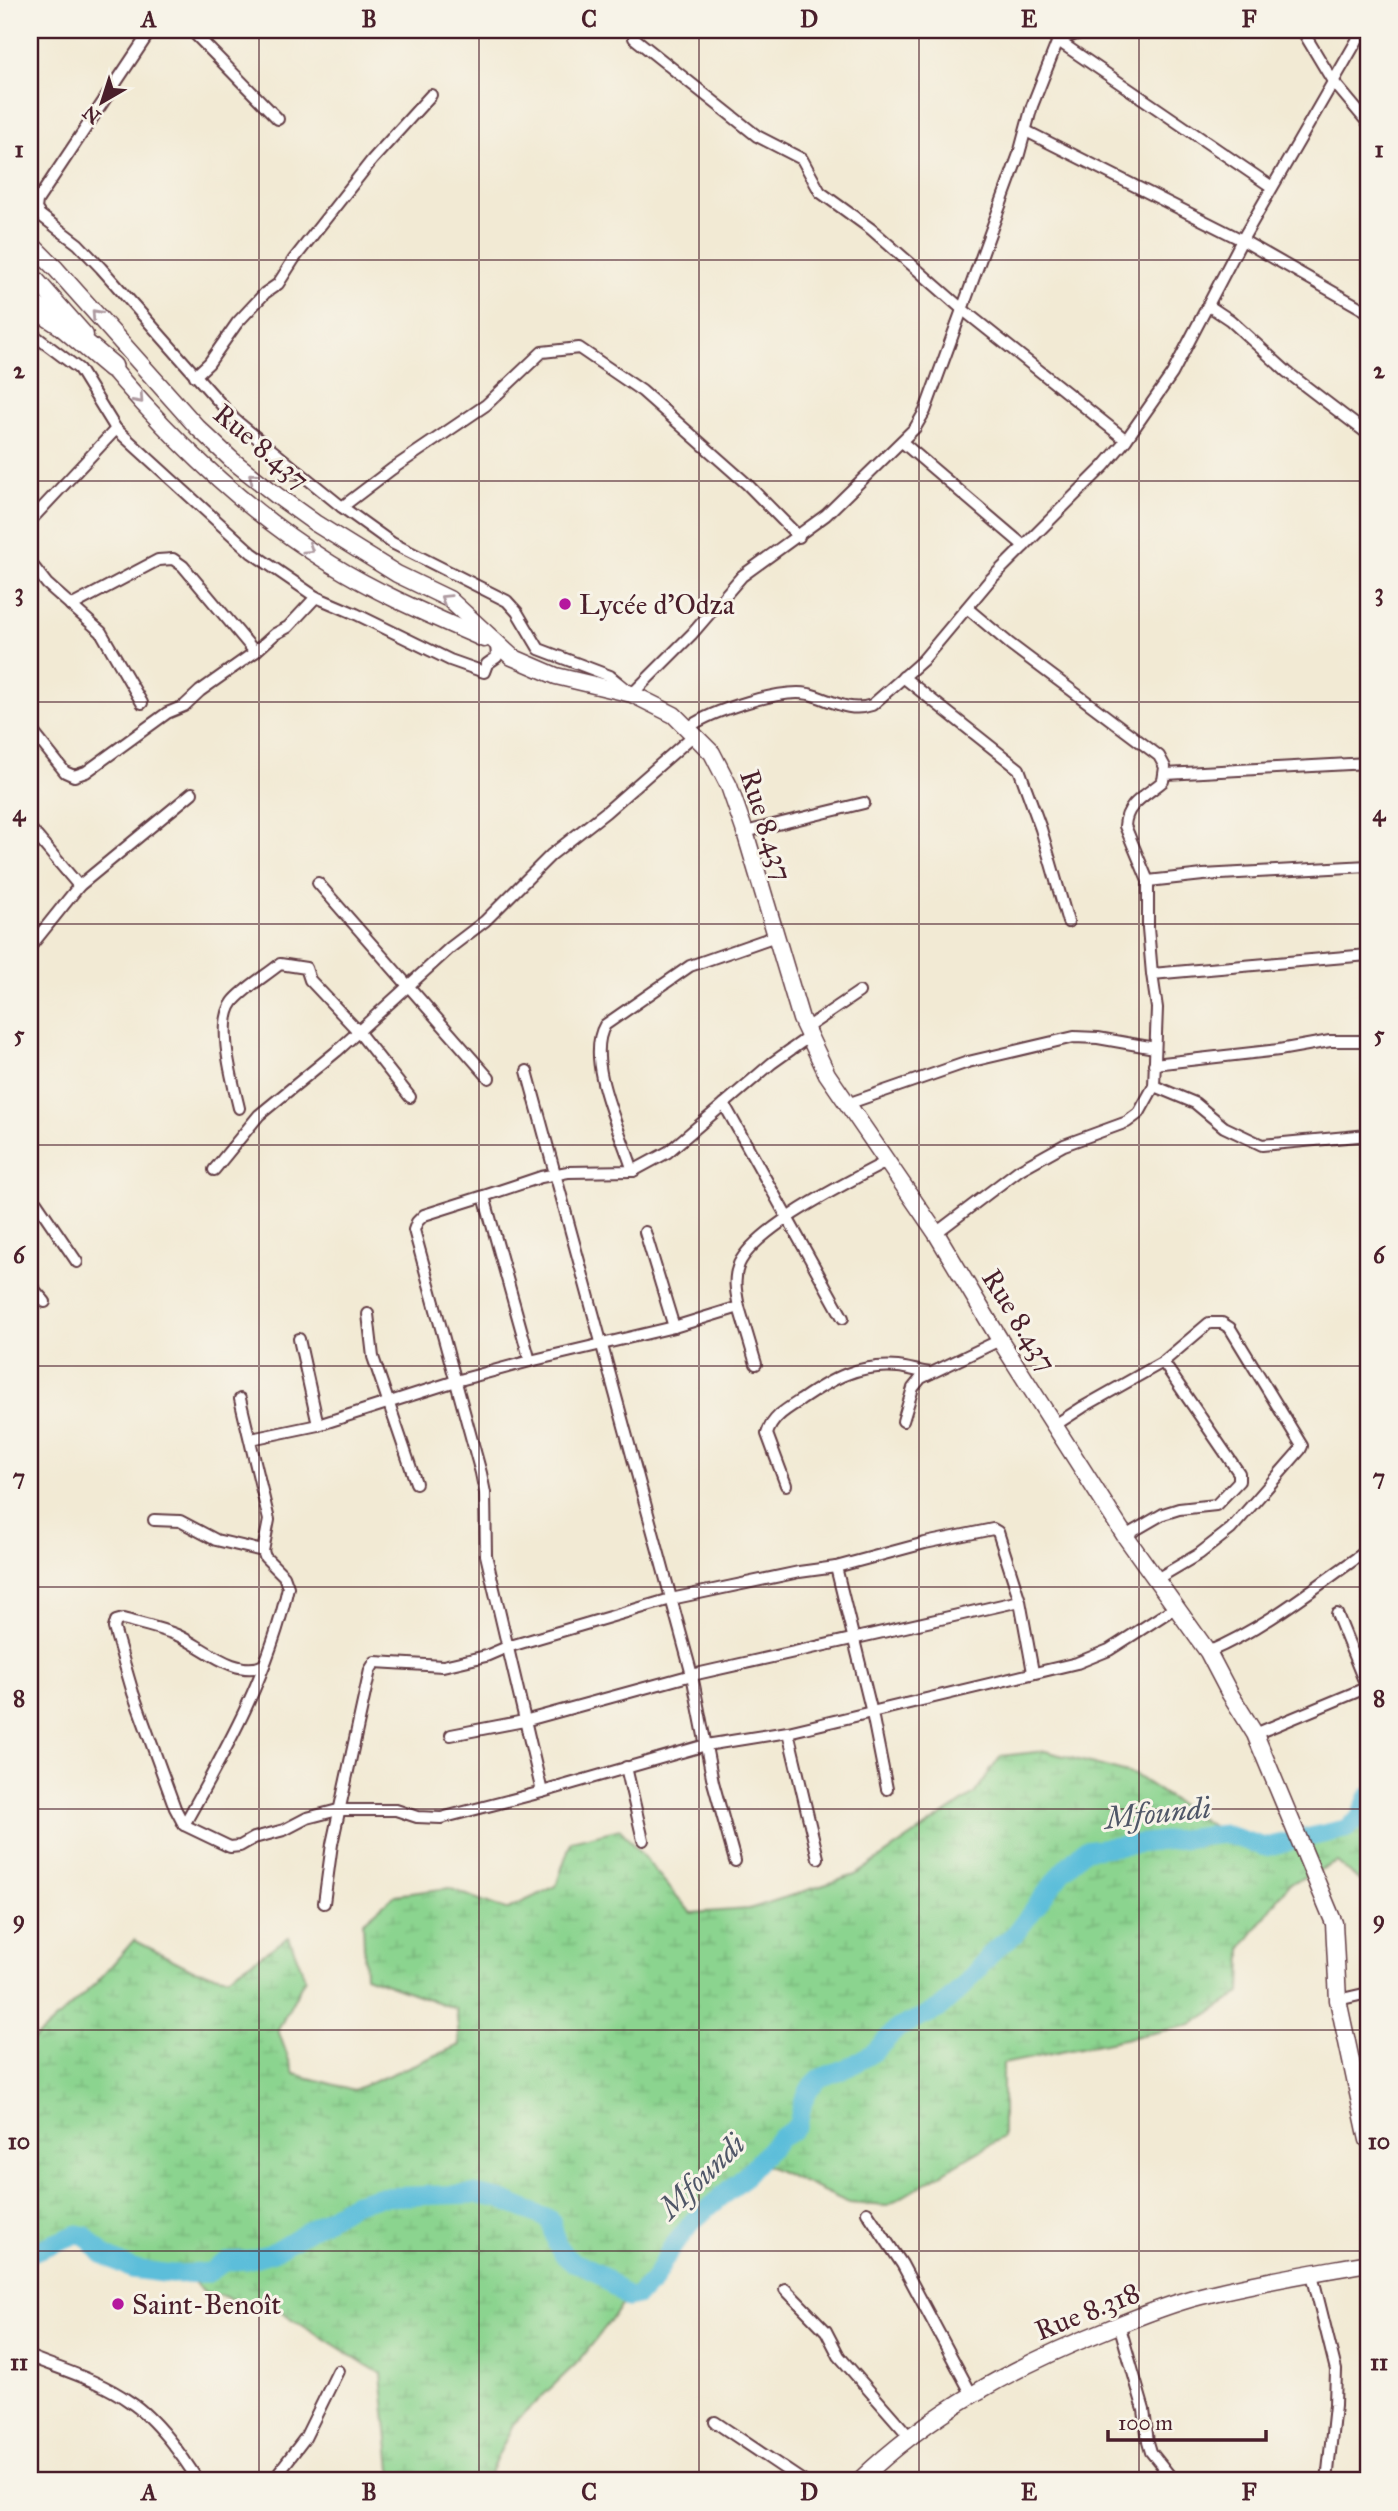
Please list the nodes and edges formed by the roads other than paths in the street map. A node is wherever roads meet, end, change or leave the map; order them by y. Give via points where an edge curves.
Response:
1 (151, 30) edge
2 (191, 30) edge
3 (1048, 30) edge
4 (1090, 30) edge
5 (1302, 30) edge
6 (1363, 30) edge
7 (1060, 35) edge
8 (634, 38) dead end
9 (1332, 80) junction
10 (431, 96) dead end
11 (278, 120) dead end
12 (1368, 123) edge
13 (1026, 131) junction
14 (1272, 187) junction
15 (1242, 240) junction
16 (30, 243) edge
17 (30, 273) edge
18 (30, 282) edge
19 (30, 304) edge
20 (59, 304) junction
21 (1209, 306) junction
22 (962, 309) junction
23 (1368, 312) edge
24 (30, 332) edge
25 (112, 367) junction
26 (195, 376) junction
27 (116, 429) junction
28 (1368, 434) edge
29 (1126, 440) junction
30 (902, 442) junction
31 (342, 507) junction
32 (30, 521) edge
33 (799, 537) junction
34 (1024, 546) junction
35 (30, 562) edge
36 (316, 597) junction
37 (71, 606) junction
38 (967, 608) junction
39 (496, 644) junction
40 (255, 652) junction
41 (904, 677) junction
42 (632, 694) junction
43 (142, 703) dead end
44 (30, 728) edge
45 (692, 731) junction
46 (1368, 763) edge
47 (1166, 774) junction
48 (192, 793) dead end
49 (864, 803) dead end
50 (30, 828) edge
51 (745, 832) junction
52 (1368, 866) edge
53 (1149, 881) junction
54 (318, 883) dead end
55 (79, 886) junction
56 (1069, 922) dead end
57 (776, 936) junction
58 (30, 947) edge
59 (1368, 955) edge
60 (1152, 974) junction
61 (407, 987) junction
62 (859, 992) dead end
63 (358, 1030) junction
64 (808, 1032) junction
65 (1368, 1041) edge
66 (1155, 1048) junction
67 (1154, 1064) junction
68 (527, 1070) dead end
69 (489, 1077) dead end
70 (1154, 1086) junction
71 (410, 1097) dead end
72 (724, 1104) junction
73 (847, 1104) junction
74 (239, 1108) dead end
75 (1368, 1135) edge
76 (886, 1162) junction
77 (214, 1170) dead end
78 (633, 1171) junction
79 (554, 1175) junction
80 (30, 1193) edge
81 (484, 1196) junction
82 (789, 1217) junction
83 (645, 1232) dead end
84 (936, 1233) junction
85 (77, 1262) dead end
86 (30, 1286) edge
87 (45, 1302) dead end
88 (739, 1307) junction
89 (368, 1314) dead end
90 (844, 1318) dead end
91 (674, 1327) junction
92 (299, 1339) dead end
93 (1000, 1340) junction
94 (601, 1346) junction
95 (530, 1361) junction
96 (1163, 1362) junction
97 (756, 1364) dead end
98 (931, 1373) junction
99 (456, 1381) junction
100 (240, 1399) dead end
101 (388, 1403) junction
102 (903, 1421) dead end
103 (318, 1425) junction
104 (1055, 1425) junction
105 (251, 1439) junction
106 (416, 1483) dead end
107 (786, 1485) dead end
108 (154, 1520) dead end
109 (1125, 1536) junction
110 (1368, 1550) edge
111 (263, 1551) junction
112 (836, 1567) junction
113 (1155, 1580) junction
114 (671, 1599) junction
115 (1020, 1601) junction
116 (1176, 1607) junction
117 (1337, 1614) dead end
118 (855, 1638) junction
119 (507, 1647) junction
120 (1208, 1652) junction
121 (264, 1665) junction
122 (1033, 1672) junction
123 (692, 1675) junction
124 (1367, 1687) edge
125 (872, 1713) junction
126 (524, 1721) junction
127 (788, 1732) junction
128 (1255, 1734) junction
129 (451, 1735) dead end
130 (706, 1745) junction
131 (626, 1767) junction
132 (887, 1789) dead end
133 (542, 1792) junction
134 (338, 1810) junction
135 (184, 1825) junction
136 (643, 1840) dead end
137 (818, 1858) dead end
138 (735, 1861) dead end
139 (324, 1903) dead end
140 (1368, 1993) edge
141 (1338, 2000) junction
142 (1368, 2140) edge
143 (867, 2212) dead end
144 (1368, 2263) edge
145 (1312, 2274) junction
146 (785, 2289) dead end
147 (1119, 2324) junction
148 (30, 2357) edge
149 (338, 2371) dead end
150 (972, 2395) junction
151 (715, 2422) dead end
152 (909, 2436) junction
153 (198, 2481) edge
154 (272, 2481) edge
155 (803, 2481) edge
156 (859, 2481) edge
157 (1174, 2481) edge
158 (1327, 2481) edge

1 - 26 street via 44,189 36,209 101,268
2 - 11 street
3 - 7 street
4 - 7 street
5 - 9 street
6 - 9 street
7 - 13 street
7 - 14 street
8 - 22 street via 757,136 802,159 820,192 871,229
9 - 12 street
9 - 14 street
10 - 26 street via 372,160 278,284 237,323
13 - 15 street
13 - 22 street
14 - 15 street
15 - 21 street
15 - 23 street
39 -> 16 main road, Rue 8.437 via 449,599 397,574 315,523 232,460
17 - 20 main road, Rue 8.437
18 - 20 main road
19 - 25 highway
20 - 25 main road, Rue 8.437
21 - 28 street
21 - 29 street via 1172,373
22 - 29 street
22 - 30 street via 925,411
24 - 27 street via 79,369
25 -> 39 main road, Rue 8.437 via 173,436 292,538 385,593
26 - 31 street via 235,419
27 - 32 street
27 - 36 street via 252,553
29 - 34 street
30 - 33 street
30 - 34 street
31 - 33 street via 486,405 542,352 579,348 642,391
31 - 42 street via 392,543 508,601 539,649 610,676
33 - 42 street via 741,576
34 - 38 street
35 - 37 street
36 - 39 street via 484,672 497,657
36 - 40 street via 288,627
37 - 40 street via 158,560 173,559
37 - 43 street via 101,632
38 - 41 street
38 - 47 street via 1159,756
39 - 42 main road, Rue 8.437 via 512,657 556,676
40 - 44 street via 86,772 74,776 65,772
41 - 45 street via 872,705 862,708 790,694 703,718
41 - 56 street via 1019,769
42 - 45 main road, Rue 8.437 via 674,715
45 - 51 main road, Rue 8.437 via 721,768
45 - 61 street
46 - 47 street
47 - 53 street via 1130,806 1126,817 1125,826
48 - 55 street
49 - 51 street
50 - 55 street
51 - 57 main road, Rue 8.437
52 - 53 street
53 - 60 street
54 - 61 street
55 - 58 street
57 - 64 main road, Rue 8.437
57 - 78 street via 690,966 600,1033 602,1074
59 - 60 street
60 - 66 street via 1157,1008
61 - 63 street
61 - 69 street
62 - 64 street
63 - 71 street
63 - 74 street via 310,980 306,968 280,964 233,1002 225,1021
63 - 77 street via 259,1115
64 - 72 street
64 - 73 main road, Rue 8.437
65 - 67 street via 1330,1041
66 - 67 street
66 - 73 street via 1074,1037 968,1062
67 - 70 street
68 - 79 street
70 - 75 street via 1195,1103 1224,1127 1262,1145
70 - 84 street via 1139,1113 1127,1122 1046,1154
72 - 78 street via 668,1152
72 - 82 street
73 - 76 main road, Rue 8.437
76 - 82 street
76 - 84 main road, Rue 8.437
78 - 79 street
79 - 81 street
79 - 94 street
80 - 85 street
81 - 95 street
81 - 99 street via 424,1215 414,1230
82 - 88 street via 738,1266
82 - 90 street
83 - 91 street
84 - 93 main road, Rue 8.437
86 - 87 street
88 - 91 street
88 - 97 street
89 - 101 street via 373,1357
91 - 94 street
92 - 103 street
93 - 98 street
93 - 104 main road, Rue 8.437
94 - 95 street
94 - 114 street
95 - 99 street
96 - 104 street
96 - 109 street via 1239,1473 1239,1481 1216,1505 1163,1514
96 - 113 street via 1209,1323 1222,1323 1230,1328 1302,1446 1231,1529
98 - 102 street via 913,1388
98 - 107 street via 894,1367 849,1371 786,1410 767,1434
99 - 101 street
99 - 119 street via 485,1493 486,1555
100 - 105 street
101 - 103 street
101 - 106 street
103 - 105 street
104 - 109 main road, Rue 8.437
105 - 111 street via 269,1520
108 - 111 street via 180,1521 216,1539
109 - 113 main road, Rue 8.437
110 - 120 street via 1298,1602
111 - 121 street via 288,1587
112 - 114 street
112 - 115 street via 993,1529 999,1532
112 - 118 street
113 - 116 main road, Rue 8.437
114 - 119 street
114 - 123 street
115 - 118 street
115 - 122 street
116 - 120 main road, Rue 8.437
116 - 122 street via 1093,1657
117 - 124 street
118 - 123 street
118 - 125 street
119 - 126 street
119 - 134 street via 486,1657 443,1666 375,1661
120 - 128 main road, Rue 8.437
121 - 135 street via 232,1738
121 - 135 street via 247,1669 178,1635 116,1620 114,1628 133,1693
122 - 125 street
123 - 126 street
123 - 130 street
124 - 128 street
125 - 127 street
125 - 132 street
126 - 129 street
126 - 133 street
127 - 130 street
127 - 137 street
128 - 141 main road, Rue 8.437 via 1334,1923
130 - 131 street
130 - 138 street
131 - 133 street
131 - 136 street
133 - 134 street via 441,1818 396,1810
134 - 135 street via 230,1847
134 - 139 street
140 - 141 street
141 - 142 main road, Rue 8.437
143 - 150 street via 902,2264
144 - 145 main road, Rue 8.318
145 - 147 main road, Rue 8.318 via 1199,2297
145 - 158 street via 1336,2370
146 - 152 street via 826,2331 839,2356
147 - 150 main road, Rue 8.318 via 1013,2370
147 - 157 street via 1151,2452
148 - 153 street via 84,2378 139,2408
149 - 154 street via 305,2438
150 - 152 main road, Rue 8.318
151 - 155 street
152 - 156 main road, Rue 8.318

